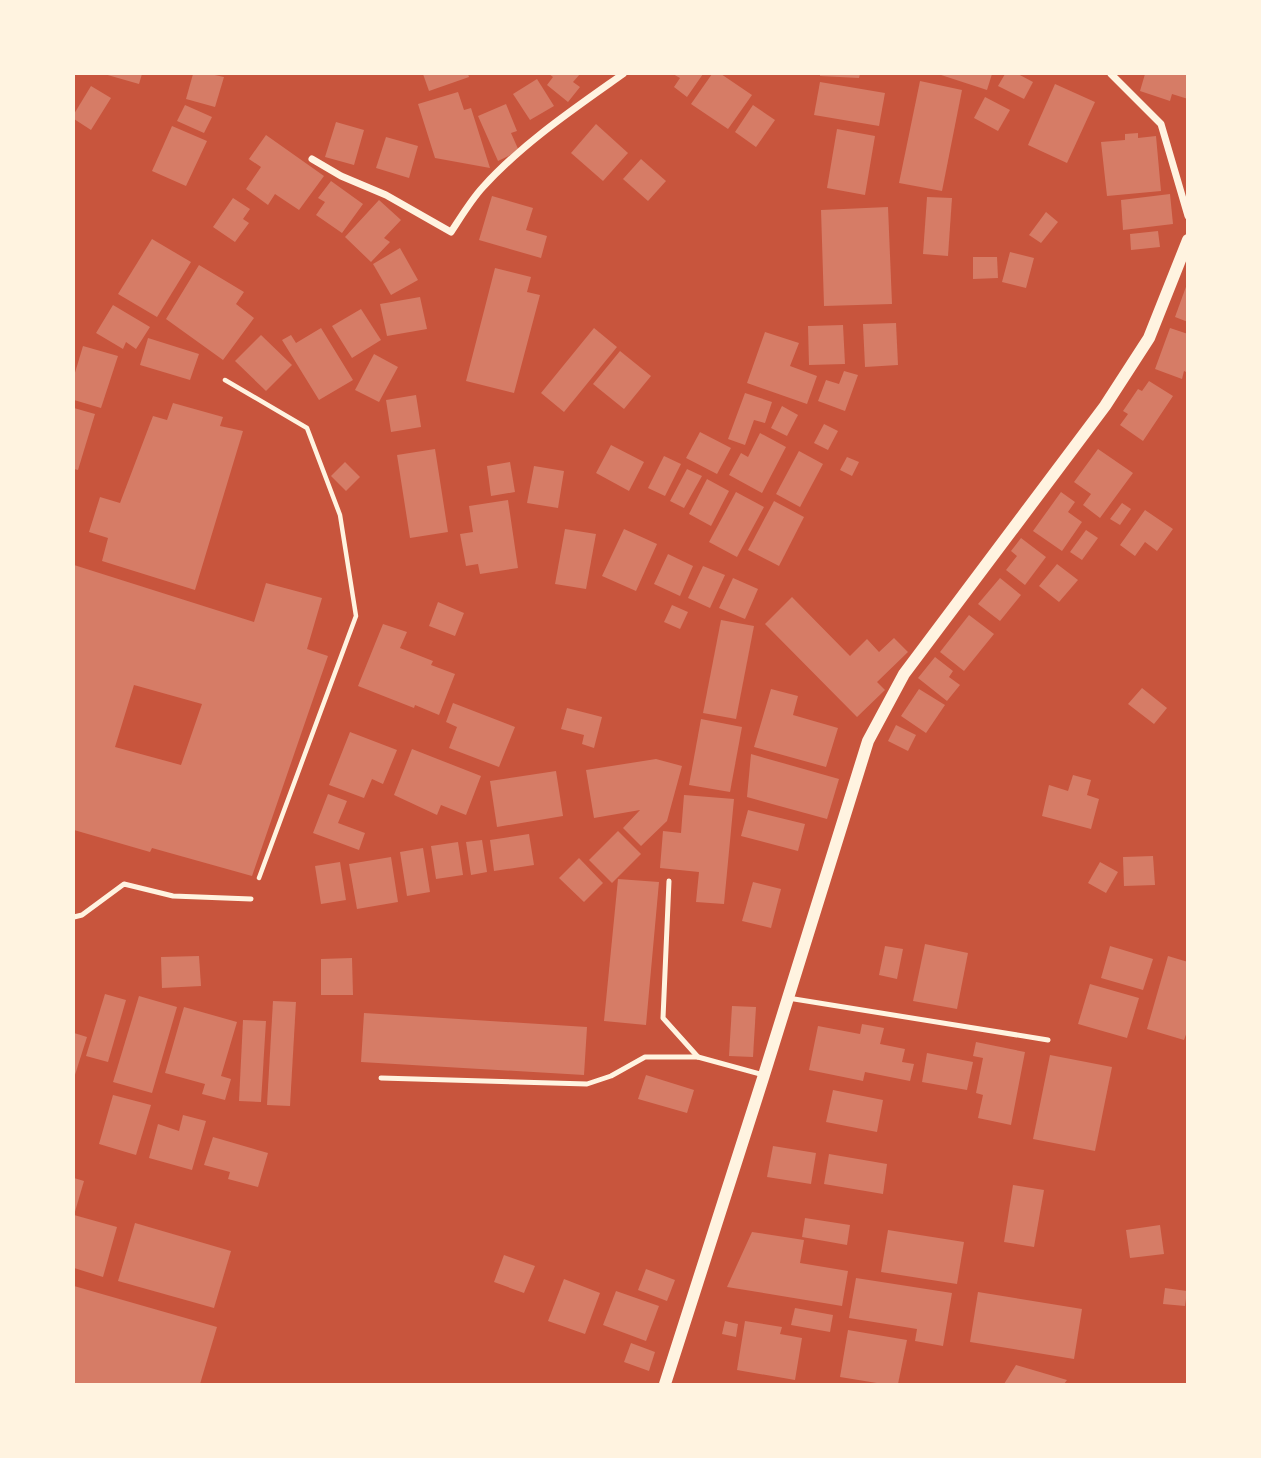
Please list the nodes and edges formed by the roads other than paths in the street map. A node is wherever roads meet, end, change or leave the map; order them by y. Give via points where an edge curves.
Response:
1 (623, 74) edge
2 (1111, 74) edge
3 (312, 159) dead end
4 (1188, 216) edge
5 (1188, 240) edge
6 (669, 881) dead end
7 (251, 899) road end
8 (74, 917) edge
9 (788, 998) junction
10 (1048, 1040) dead end
11 (698, 1057) junction
12 (764, 1075) junction
13 (382, 1078) dead end
14 (665, 1384) edge

1 - 3 street via 501,168 480,189 451,232
2 - 4 street via 1161,124
5 - 9 street via 1149,338 1105,405 904,674 868,741
6 - 11 lane via 663,1018
7 - 8 lane via 173,896 124,884
9 - 10 lane
9 - 12 street
11 - 12 lane
11 - 13 lane via 645,1057 587,1084
12 - 14 street

